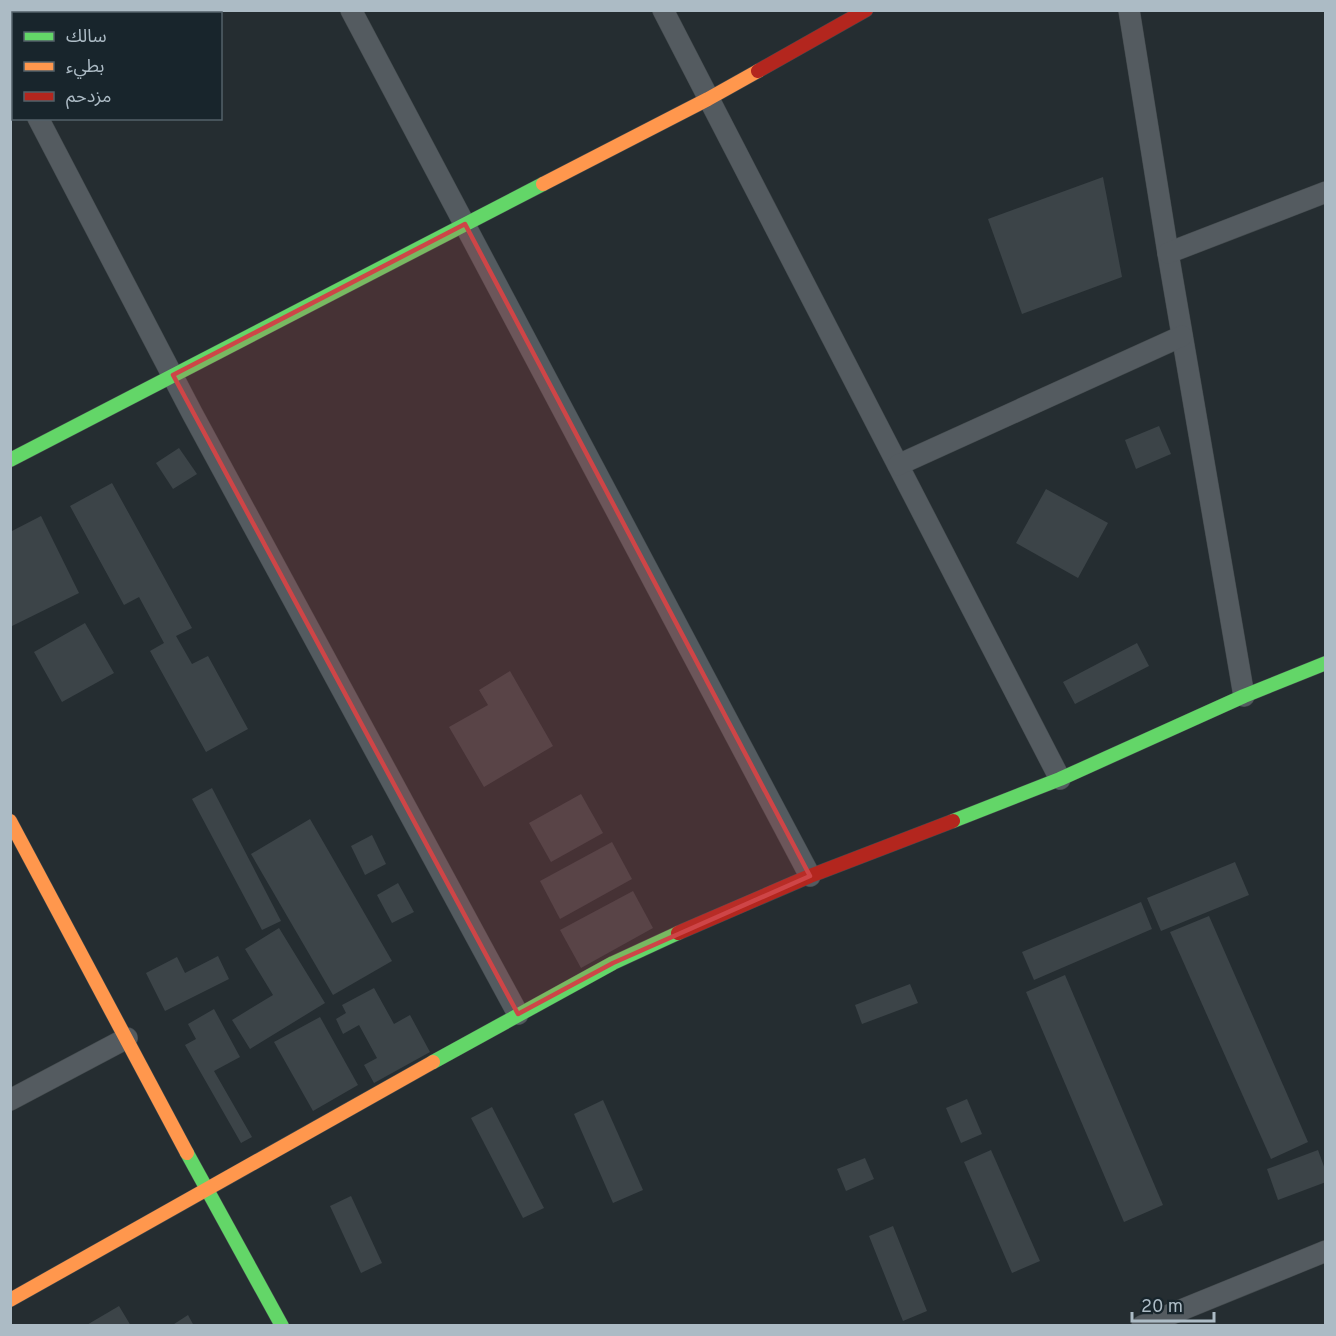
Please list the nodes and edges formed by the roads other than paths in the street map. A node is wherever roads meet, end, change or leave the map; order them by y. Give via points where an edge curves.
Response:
1 (351, 10) edge
2 (663, 10) edge
3 (866, 10) edge
4 (1129, 10) edge
5 (708, 99) junction
6 (39, 120) edge
7 (1326, 192) edge
8 (465, 224) junction
9 (1168, 253) junction
10 (1182, 336) junction
11 (173, 375) junction
12 (10, 460) edge
13 (898, 465) junction
14 (1326, 663) edge
15 (1244, 696) junction
16 (1060, 779) junction
17 (10, 821) edge
18 (810, 876) junction
19 (518, 1014) junction
20 (127, 1038) junction
21 (10, 1100) edge
22 (207, 1188) junction
23 (1326, 1251) edge
24 (10, 1300) edge
25 (282, 1326) edge
26 (1142, 1326) edge

1 - 8 street
2 - 5 street
3 - 5 main road
4 - 9 street
5 - 8 main road
5 - 13 street
6 - 11 street
7 - 9 street
8 - 11 main road
8 - 18 street
9 - 10 street
10 - 13 street
10 - 15 street
11 - 12 main road
11 - 19 street
13 - 16 street
14 - 15 main road
15 - 16 main road
16 - 18 main road
17 - 20 main road
18 - 19 main road via 613,963
19 - 22 main road
20 - 21 street
20 - 22 main road
22 - 24 main road
22 - 25 main road
23 - 26 street

